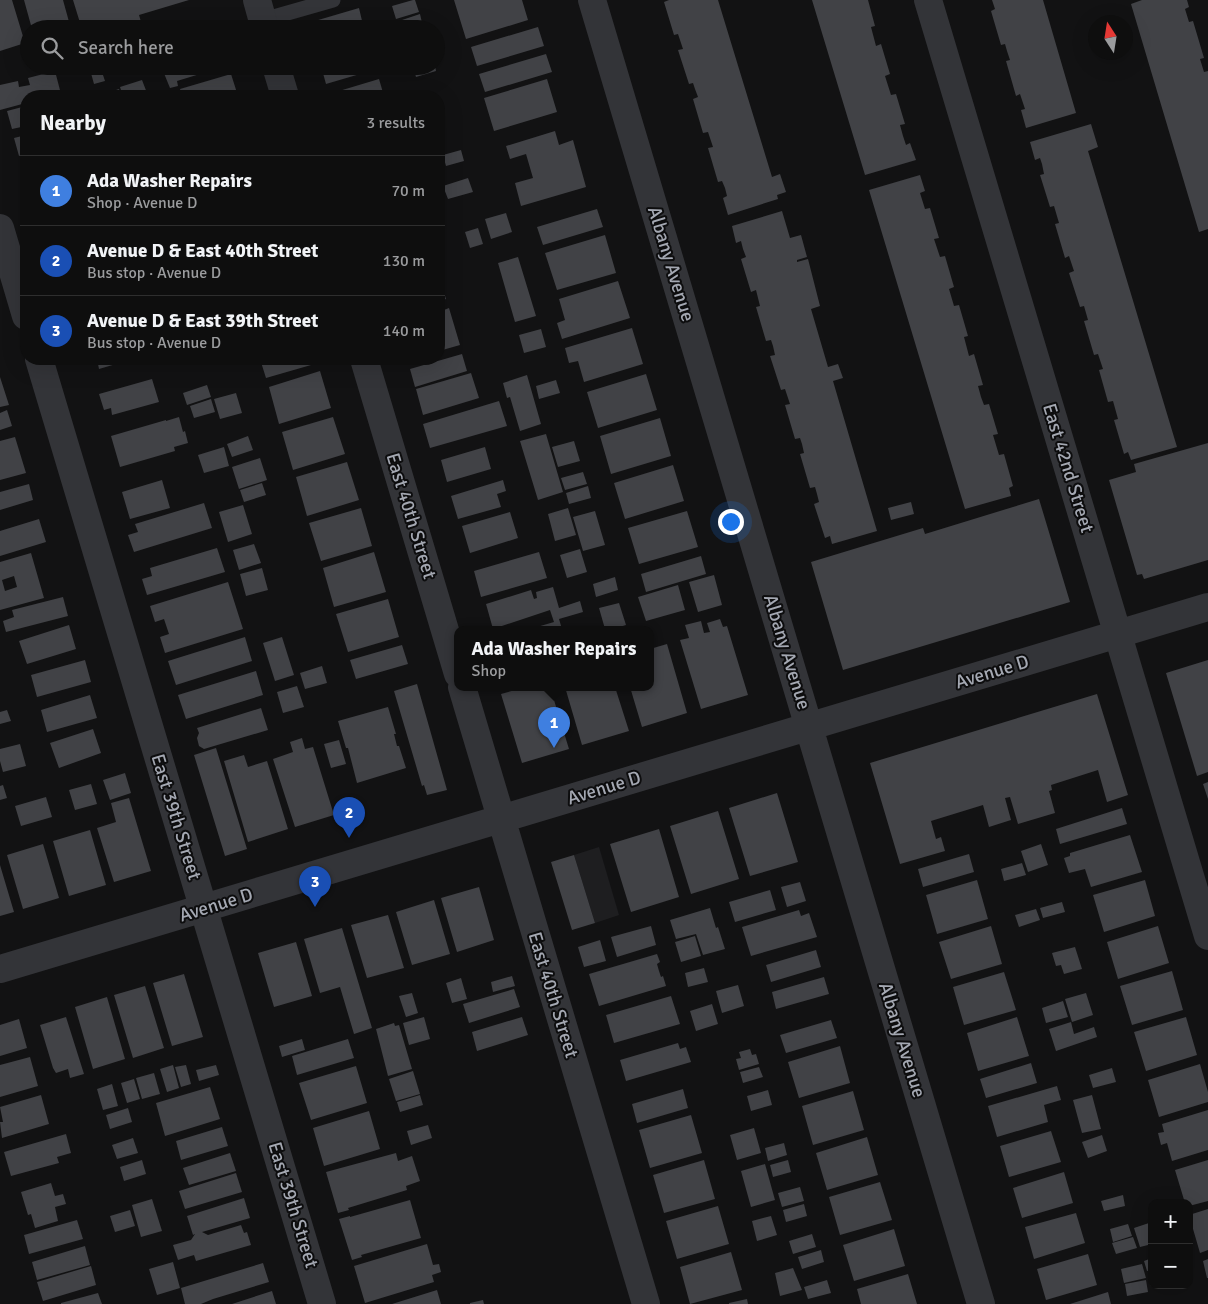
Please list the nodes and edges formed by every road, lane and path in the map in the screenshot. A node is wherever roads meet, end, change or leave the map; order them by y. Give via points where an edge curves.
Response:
1 (333, 0) edge
2 (592, 0) edge
3 (928, 0) edge
4 (261, 16) edge
5 (279, 75) edge
6 (283, 90) edge
7 (0, 228) edge
8 (20, 296) edge
9 (41, 365) edge
10 (366, 365) edge
11 (1208, 607) edge
12 (1117, 634) junction
13 (454, 661) edge
14 (463, 691) edge
15 (809, 727) junction
16 (501, 818) junction
17 (204, 908) junction
18 (1208, 936) edge
19 (0, 969) edge
20 (322, 1304) edge
21 (646, 1304) edge
22 (981, 1304) edge

1 - 4 lane
2 - 15 street, Albany Avenue
3 - 12 street, East 42nd Street
5 - 6 street
7 - 8 street
9 - 17 street, East 39th Street
10 - 13 street, East 40th Street
11 - 12 street, Avenue D
12 - 15 street, Avenue D
12 - 18 street, East 42nd Street
14 - 16 street, East 40th Street
15 - 16 street, Avenue D
15 - 22 street, Albany Avenue
16 - 17 street, Avenue D
16 - 21 street, East 40th Street
17 - 19 street, Avenue D
17 - 20 street, East 39th Street

